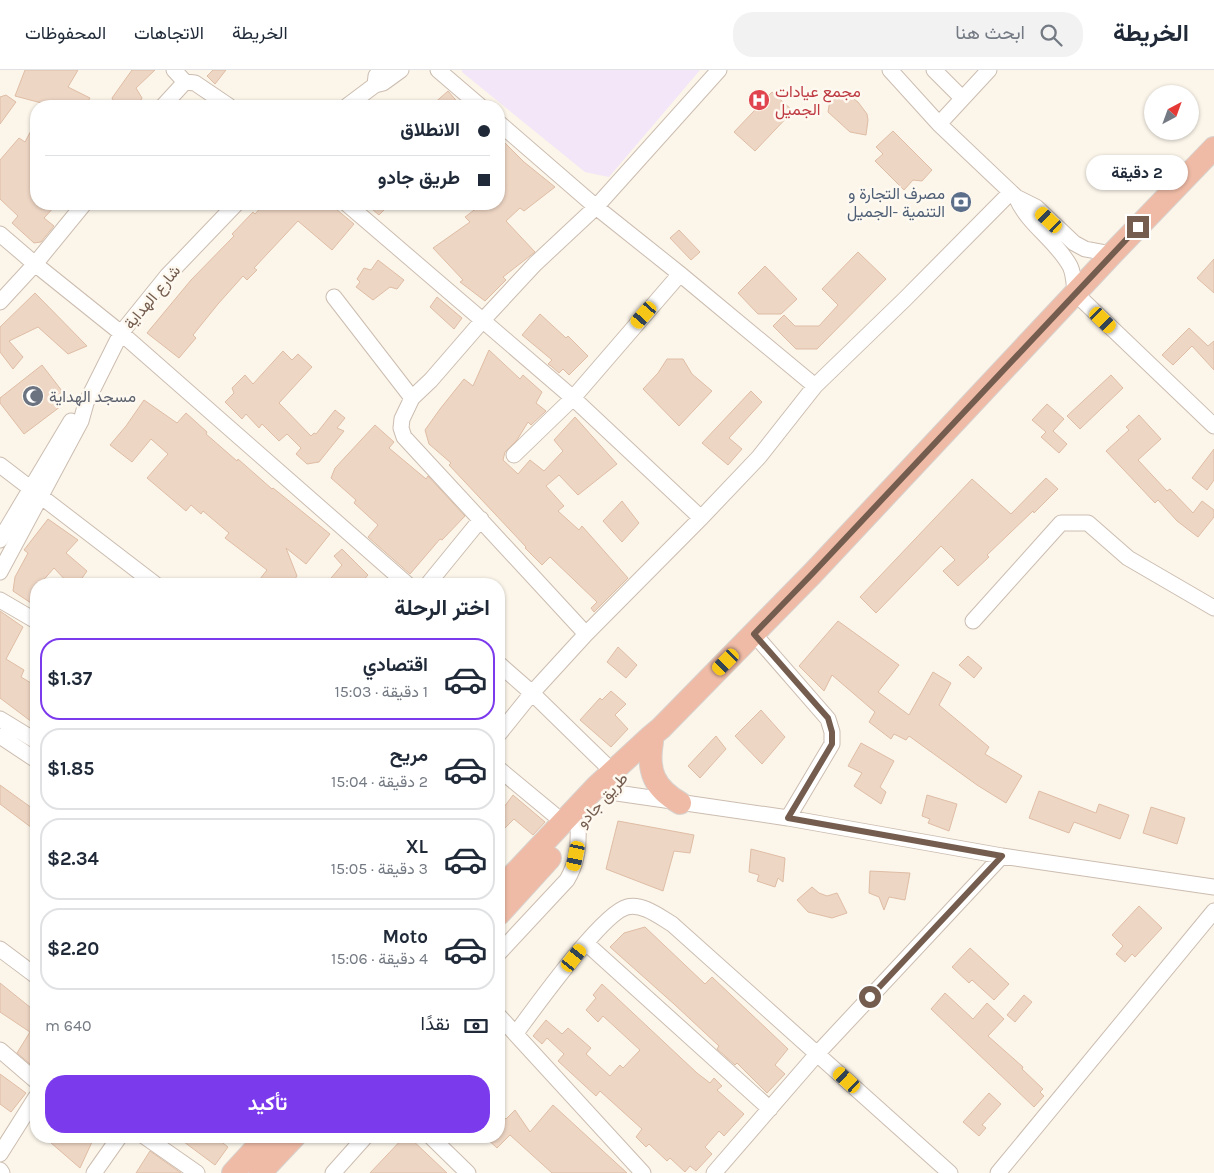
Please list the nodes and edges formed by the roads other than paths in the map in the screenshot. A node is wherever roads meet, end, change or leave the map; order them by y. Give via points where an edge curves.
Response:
1 (174, 70) edge
2 (380, 70) edge
3 (401, 70) edge
4 (438, 70) edge
5 (719, 70) edge
6 (890, 70) edge
7 (934, 70) edge
8 (989, 70) edge
9 (185, 82) junction
10 (375, 85) junction
11 (962, 98) junction
12 (168, 100) edge
13 (220, 100) edge
14 (355, 100) edge
15 (473, 100) edge
16 (939, 124) junction
17 (505, 128) edge
18 (1214, 148) edge
19 (1013, 195) junction
20 (596, 208) junction
21 (79, 210) edge
22 (230, 210) edge
23 (354, 210) edge
24 (0, 234) edge
25 (1085, 249) junction
26 (1112, 254) junction
27 (35, 264) junction
28 (1070, 267) junction
29 (680, 274) junction
30 (1075, 293) junction
31 (334, 297) dead end
32 (0, 302) edge
33 (482, 320) junction
34 (121, 333) junction
35 (815, 386) junction
36 (412, 398) junction
37 (573, 398) junction
38 (1214, 426) edge
39 (514, 455) dead end
40 (0, 465) edge
41 (35, 492) junction
42 (701, 518) junction
43 (481, 519) junction
44 (0, 540) edge
45 (0, 572) edge
46 (147, 578) edge
47 (400, 578) edge
48 (433, 578) edge
49 (0, 600) edge
50 (1214, 608) edge
51 (30, 617) edge
52 (973, 621) dead end
53 (586, 634) junction
54 (754, 634) junction
55 (505, 669) edge
56 (532, 693) junction
57 (0, 719) edge
58 (505, 727) edge
59 (657, 735) junction
60 (0, 736) edge
61 (30, 737) edge
62 (30, 756) edge
63 (505, 774) edge
64 (607, 783) junction
65 (680, 803) junction
66 (788, 818) junction
67 (571, 824) junction
68 (1002, 856) junction
69 (505, 884) edge
70 (1214, 887) edge
71 (505, 906) edge
72 (1214, 911) edge
73 (586, 943) junction
74 (505, 947) edge
75 (0, 949) edge
76 (30, 972) edge
77 (505, 1022) edge
78 (505, 1031) edge
79 (516, 1033) junction
80 (0, 1050) edge
81 (817, 1054) junction
82 (30, 1076) edge
83 (30, 1106) edge
84 (770, 1109) junction
85 (111, 1143) edge
86 (154, 1143) edge
87 (256, 1143) edge
88 (288, 1143) edge
89 (360, 1143) edge
90 (437, 1143) edge
91 (0, 1154) edge
92 (94, 1173) edge
93 (197, 1173) edge
94 (233, 1173) edge
95 (260, 1173) edge
96 (333, 1173) edge
97 (468, 1173) edge
98 (643, 1173) edge
99 (714, 1173) edge
100 (950, 1173) edge
101 (998, 1173) edge

1 - 9 street
2 - 10 street
3 - 10 street
4 - 15 street
5 - 20 street
6 - 16 street
7 - 11 street
8 - 11 street
9 - 12 street
9 - 13 street via 195,83
10 - 14 street
11 - 16 street
16 - 19 street
17 - 20 street
18 - 26 highway, طريق جادو
19 - 25 street via 1036,207 1074,243
19 - 28 street
19 - 35 street
20 - 29 street
20 - 33 street via 535,264
21 - 27 street
22 - 34 street, شارع الهداية via 167,276
23 - 33 street
24 - 27 street
25 - 26 street
25 - 28 street via 1080,260
26 - 30 highway, طريق جادو
27 - 32 street
27 - 34 street
28 - 30 street
29 - 35 street
29 - 37 street
30 - 38 street
30 - 54 highway, طريق جادو
31 - 36 street
33 - 36 street
33 - 37 street
34 - 41 street, شارع الهداية via 86,402 81,421
34 - 47 street
35 - 42 street via 759,457
36 - 43 street via 402,419 404,436
37 - 39 street
37 - 42 street
40 - 41 street
41 - 44 street, شارع الهداية
41 - 45 street, شارع الهداية
41 - 46 street
42 - 53 street
43 - 48 street
43 - 53 street
49 - 51 street
50 - 52 street via 1128,558 1088,523 1061,523
53 - 56 street
54 - 59 highway, طريق جادو
54 - 66 street via 828,718 832,732 832,744
55 - 56 street
56 - 58 street
56 - 64 street
57 - 61 street
59 - 64 highway, طريق جادو via 648,738
59 - 65 highway via 650,757 651,771 667,796
60 - 62 street
63 - 67 street
64 - 65 street
64 - 67 highway, طريق جادو
65 - 66 street
66 - 68 street
67 - 69 highway, طريق جادو
67 - 71 highway, طريق جادو
67 - 74 street via 579,844 574,869
68 - 70 street
68 - 81 street
72 - 101 street
73 - 79 street
73 - 81 street via 625,908 637,906 654,913 672,924
73 - 84 street
75 - 76 street
77 - 79 street
78 - 79 street
79 - 98 street
80 - 82 street
81 - 84 street
81 - 100 street
83 - 91 street
84 - 99 street
85 - 92 street
86 - 93 street
87 - 94 highway
88 - 95 highway
89 - 96 street
90 - 97 street

